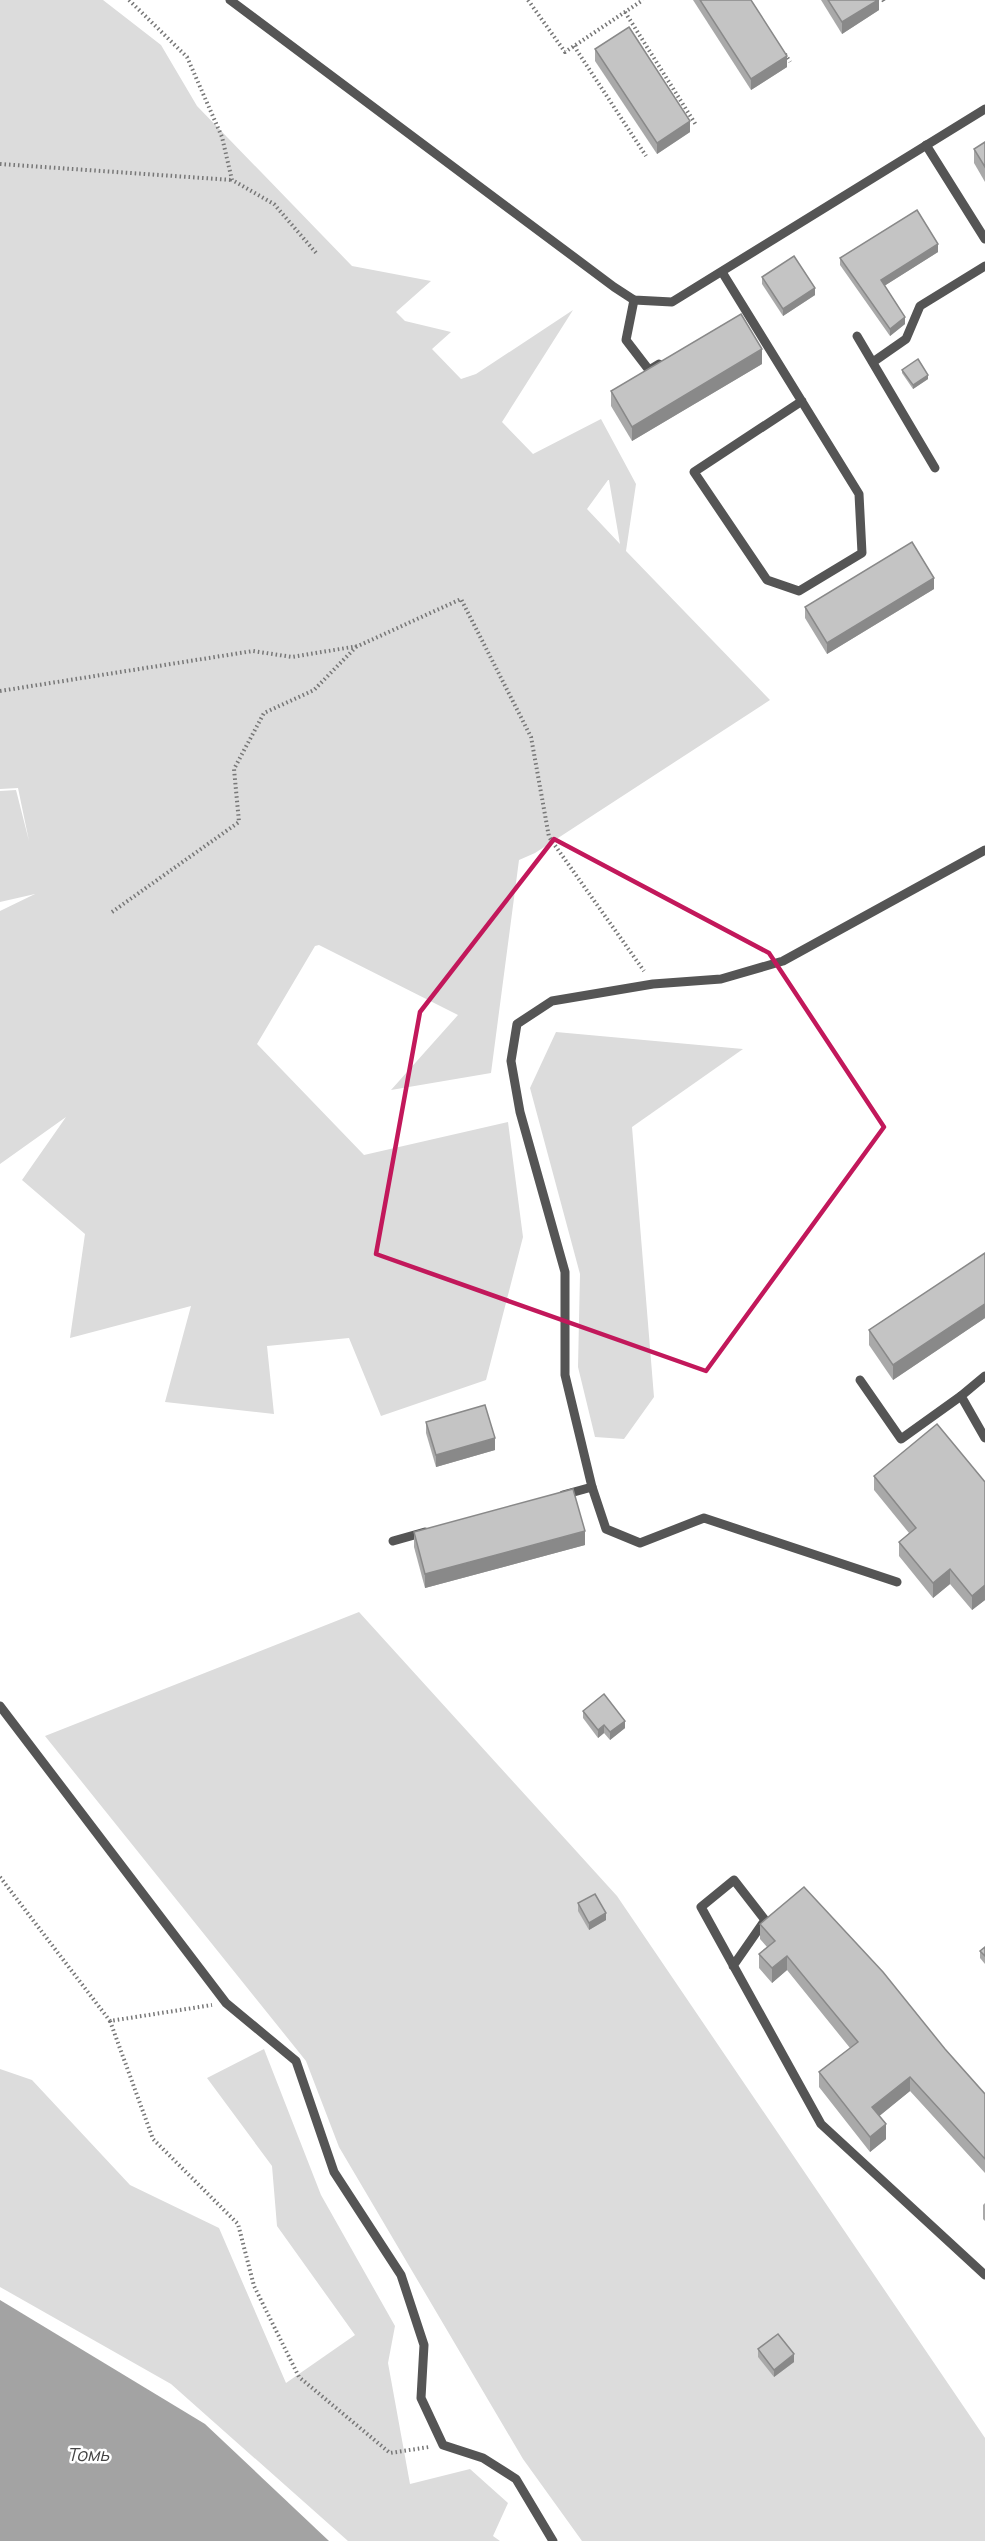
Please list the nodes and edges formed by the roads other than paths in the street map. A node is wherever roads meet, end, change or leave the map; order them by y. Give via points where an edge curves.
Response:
1 (230, 0) edge
2 (985, 108) edge
3 (926, 145) junction
4 (985, 238) edge
5 (985, 266) edge
6 (722, 272) junction
7 (634, 300) junction
8 (857, 336) dead end
9 (668, 358) edge
10 (873, 362) junction
11 (802, 401) junction
12 (935, 468) dead end
13 (985, 850) edge
14 (985, 1376) edge
15 (860, 1380) dead end
16 (961, 1396) junction
17 (985, 1438) edge
18 (592, 1488) junction
19 (558, 1496) edge
20 (437, 1529) edge
21 (393, 1541) dead end
22 (897, 1582) dead end
23 (0, 1706) edge
24 (734, 1966) junction
25 (985, 2276) edge
26 (554, 2541) edge

1 - 7 lane
2 - 3 lane
3 - 4 lane
3 - 6 lane
5 - 10 lane via 920,306 906,339
6 - 7 lane via 672,302
6 - 11 lane
7 - 9 lane via 626,340 649,370
8 - 10 lane
10 - 12 lane
11 - 11 lane via 859,494 862,553 799,591 767,580 694,472
13 - 18 lane via 783,961 721,979 653,984 552,1001 518,1024 511,1061 520,1112 565,1272 565,1375
14 - 16 lane
15 - 16 lane via 901,1439
16 - 17 lane
18 - 19 lane
18 - 22 lane via 606,1529 640,1543 704,1518
20 - 21 lane
23 - 26 lane via 226,2003 296,2061 334,2172 401,2275 424,2345 421,2398 443,2445 483,2458 516,2479
24 - 24 lane via 701,1906 734,1880 765,1920
24 - 25 lane via 821,2124

